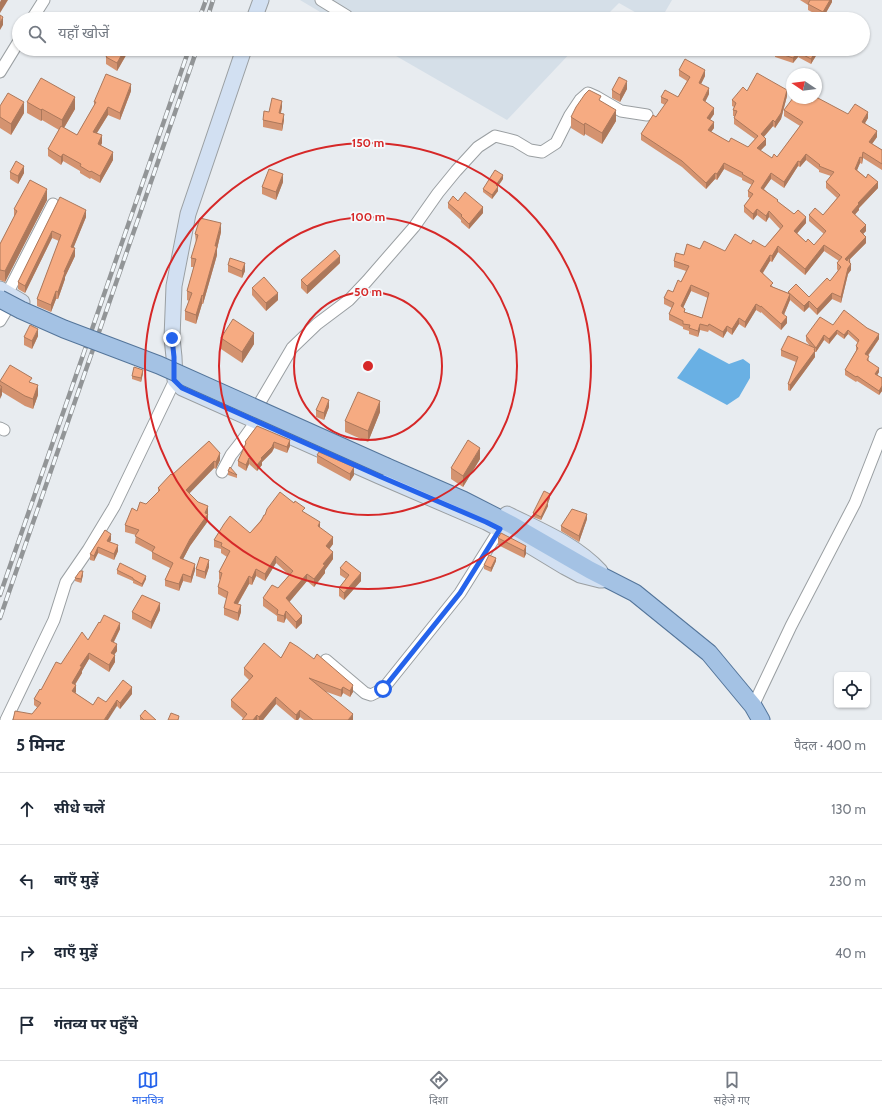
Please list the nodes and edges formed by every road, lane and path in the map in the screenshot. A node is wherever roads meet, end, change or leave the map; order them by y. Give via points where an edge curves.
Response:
1 (44, 0) edge
2 (261, 0) edge
3 (321, 0) edge
4 (36, 12) edge
5 (257, 12) edge
6 (340, 12) edge
7 (12, 52) edge
8 (242, 56) edge
9 (0, 72) edge
10 (647, 115) dead end
11 (53, 204) dead end
12 (2, 304) edge
13 (174, 357) junction
14 (174, 380) junction
15 (259, 404) junction
16 (254, 420) junction
17 (882, 434) edge
18 (222, 472) dead end
19 (500, 529) junction
20 (608, 579) junction
21 (326, 660) edge
22 (757, 713) edge
23 (6, 720) edge

1 - 4 street
2 - 5 main road
3 - 6 street
7 - 9 street
8 - 13 main road via 188,214 174,286
10 - 15 street via 621,111 588,94 580,100 570,115 556,143 542,152 530,150 515,140 495,136 478,146 368,281 292,348
11 - 12 street
12 - 20 main road, bridge via 160,365 462,500
13 - 14 main road
13 - 15 main road via 191,371
14 - 16 main road via 182,388
14 - 23 street via 114,507 66,582 54,620
15 - 16 street
15 - 20 main road via 490,505 581,554
16 - 18 street
16 - 19 main road
17 - 22 street via 855,503 791,626
19 - 20 main road via 580,575 600,580
19 - 21 street via 460,593 383,689 371,695 365,693
20 - 22 main road via 635,593 708,653

